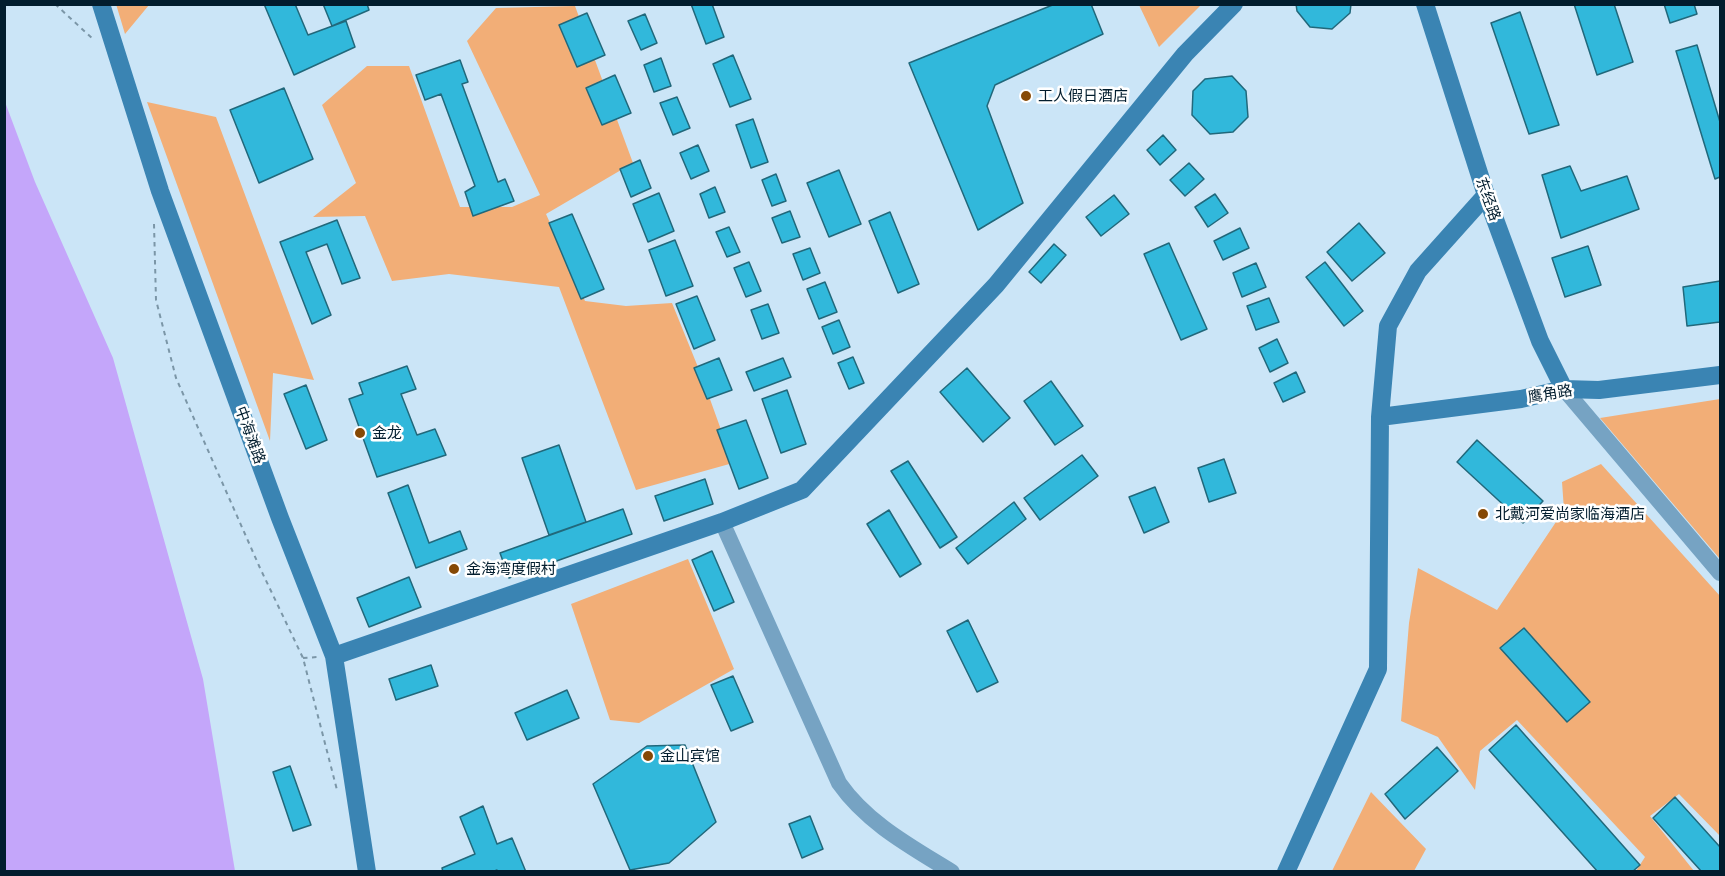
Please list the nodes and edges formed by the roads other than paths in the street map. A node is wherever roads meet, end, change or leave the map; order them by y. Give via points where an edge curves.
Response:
1 (101, 4) edge
2 (1234, 4) edge
3 (1425, 4) edge
4 (1486, 195) junction
5 (1720, 375) edge
6 (1564, 389) junction
7 (1380, 417) junction
8 (722, 522) junction
9 (1720, 573) edge
10 (334, 656) junction
11 (367, 872) edge
12 (952, 872) edge
13 (1286, 872) edge

1 - 10 main road, 中海滩路 via 164,201
2 - 8 main road via 1185,54 996,285 802,490
3 - 4 main road, 东经路
4 - 6 main road, 东经路 via 1540,341
4 - 7 main road via 1418,271 1388,326
5 - 6 main road, 鹰角路 via 1599,390
6 - 7 main road, 鹰角路 via 1521,399
6 - 9 street
7 - 13 main road via 1378,669
8 - 10 main road
8 - 12 street via 839,783 851,801 893,836
10 - 11 main road, 中海滩路

